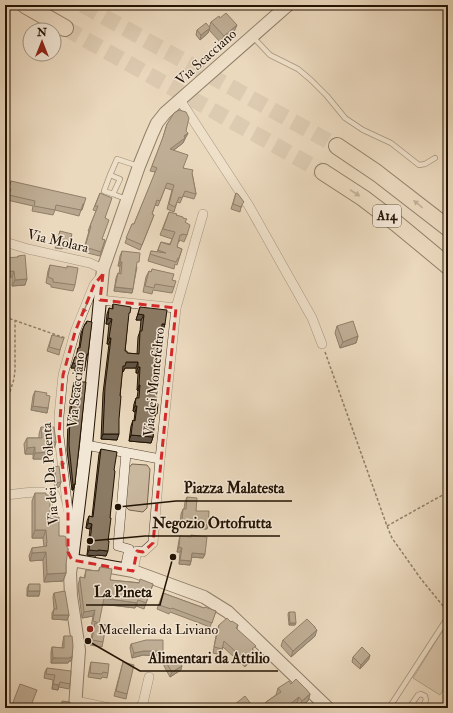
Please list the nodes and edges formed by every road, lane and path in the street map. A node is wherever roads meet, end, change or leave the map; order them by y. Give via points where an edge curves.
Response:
1 (25, 5) edge
2 (281, 8) edge
3 (65, 28) tunnel mouth
4 (252, 36) junction
5 (180, 100) junction
6 (337, 146) tunnel mouth
7 (435, 158) dead end
8 (139, 166) junction
9 (323, 172) tunnel mouth
10 (110, 175) junction
11 (114, 194) junction
12 (127, 200) junction
13 (203, 214) dead end
14 (448, 228) edge
15 (5, 242) edge
16 (448, 266) edge
17 (103, 271) junction
18 (100, 300) junction
19 (176, 308) junction
20 (5, 317) edge
21 (15, 321) junction
22 (72, 341) junction
23 (322, 344) joint
24 (5, 406) edge
25 (86, 445) junction
26 (126, 452) junction
27 (160, 459) junction
28 (448, 492) edge
29 (5, 495) edge
30 (387, 526) junction
31 (70, 556) junction
32 (129, 570) junction
33 (448, 612) edge
34 (448, 617) edge
35 (149, 677) dead end
36 (76, 704) edge
37 (109, 708) edge
38 (139, 708) edge
39 (328, 708) edge
40 (389, 708) edge
41 (409, 708) edge
42 (422, 708) edge

1 - 3 highway
2 - 4 street, Via Scacciano
4 - 5 street, Via Scacciano
4 - 7 lane via 270,55 298,69 311,80 345,118 391,143 419,165
5 - 8 street, Via Scacciano via 164,113 157,123
5 - 23 street, Via Scacciano via 249,206 312,318
14 -> 6 highway, A14 via 377,173
8 - 10 lane via 117,159
8 - 12 street, Via Scacciano
9 -> 16 highway, A14 via 363,198
10 - 11 lane via 120,179
10 - 11 lane via 104,190
11 - 12 lane
12 - 17 street, Via Scacciano
13 - 19 street, Via dei Montefeltro
15 - 17 street, Via Molara via 90,262
17 - 18 street, Via Scacciano
17 -> 22 street, Via dei Da Polenta via 94,285
18 - 19 street, Via dei Montefeltro
18 - 25 street, Via Scacciano
19 - 27 street, Via dei Montefeltro
20 - 21 path
21 - 22 path
21 - 24 path via 14,379
22 -> 31 street, Via dei Da Polenta via 63,375 59,416
23 - 30 path
25 - 26 street
25 - 31 street, Via Scacciano
26 - 27 street
26 - 32 street via 118,546 128,549
27 - 32 street, Via dei Montefeltro via 153,543 143,552 137,551
28 - 30 path
29 - 31 street via 38,492 54,495
30 - 33 path via 392,538 421,579
31 - 32 street
31 - 36 street, Via Scacciano via 71,596 79,650
32 - 39 street via 204,597 228,612
34 - 40 lane
35 - 38 street via 143,703
36 - 37 street, Via Scacciano
41 - 42 lane via 421,694 426,700

